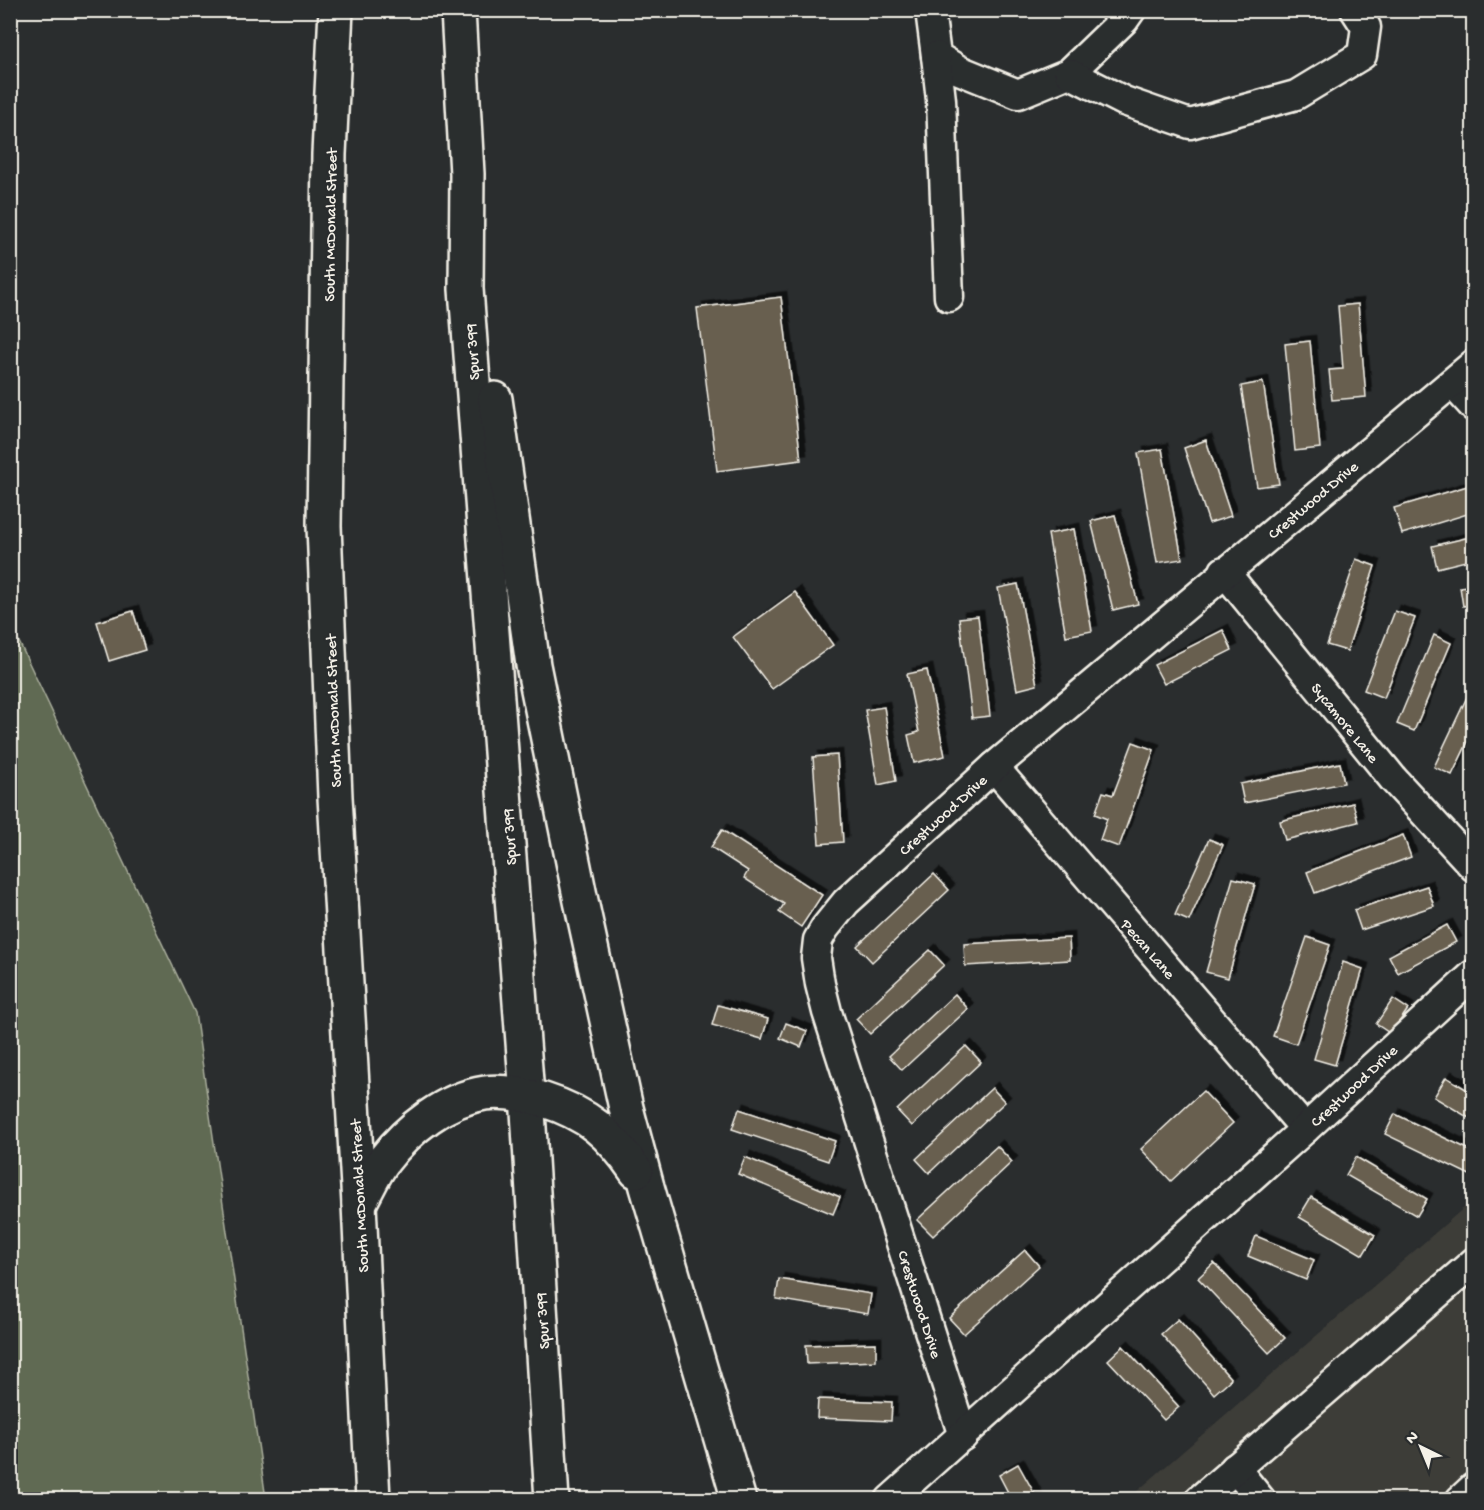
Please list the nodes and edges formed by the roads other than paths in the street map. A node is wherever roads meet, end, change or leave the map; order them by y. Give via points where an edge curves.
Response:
1 (336, 10) edge
2 (458, 10) edge
3 (930, 10) edge
4 (1131, 10) edge
5 (1355, 10) edge
6 (936, 56) junction
7 (1069, 73) junction
8 (466, 174) junction
9 (949, 297) dead end
10 (1473, 364) edge
11 (1452, 382) junction
12 (1473, 407) edge
13 (1224, 571) junction
14 (994, 767) junction
15 (1473, 867) edge
16 (1473, 975) edge
17 (527, 1095) junction
18 (1305, 1129) junction
19 (647, 1187) junction
20 (359, 1204) junction
21 (1473, 1262) edge
22 (369, 1410) junction
23 (963, 1436) junction
24 (1235, 1468) junction
25 (1473, 1487) edge
26 (373, 1500) edge
27 (392, 1500) edge
28 (552, 1500) edge
29 (739, 1500) edge
30 (891, 1500) edge
31 (1199, 1500) edge
32 (1261, 1500) edge
33 (1460, 1500) edge

1 - 20 main road, South McDonald Street via 329,154 324,526
2 - 8 main road
3 - 6 lane
4 - 7 lane
5 - 7 lane via 1366,27 1362,55 1296,95 1190,124 1124,101
6 - 7 lane via 959,70 1018,94
6 - 9 lane
8 - 17 main road, Spur 399 via 466,289
8 - 19 main road via 533,665 626,1108
10 - 11 lane, Crestwood Drive
11 - 12 lane
11 - 13 lane, Crestwood Drive
13 - 14 lane, Crestwood Drive
13 - 15 lane, Sycamore Lane via 1394,780
14 - 18 lane, Pecan Lane
14 - 23 lane, Crestwood Drive via 846,902 818,940 816,958 827,1012
16 - 18 lane, Crestwood Drive
17 - 19 main road via 565,1106 591,1121 609,1136
17 - 20 main road via 485,1093 430,1116 404,1137 383,1162
17 - 28 main road, Spur 399
18 - 23 lane, Crestwood Drive
19 - 29 main road
20 - 22 main road, South McDonald Street
21 - 24 lane
22 - 26 main road
22 - 27 main road
23 - 30 lane, Crestwood Drive
24 - 31 lane
24 - 32 lane
25 - 33 lane

